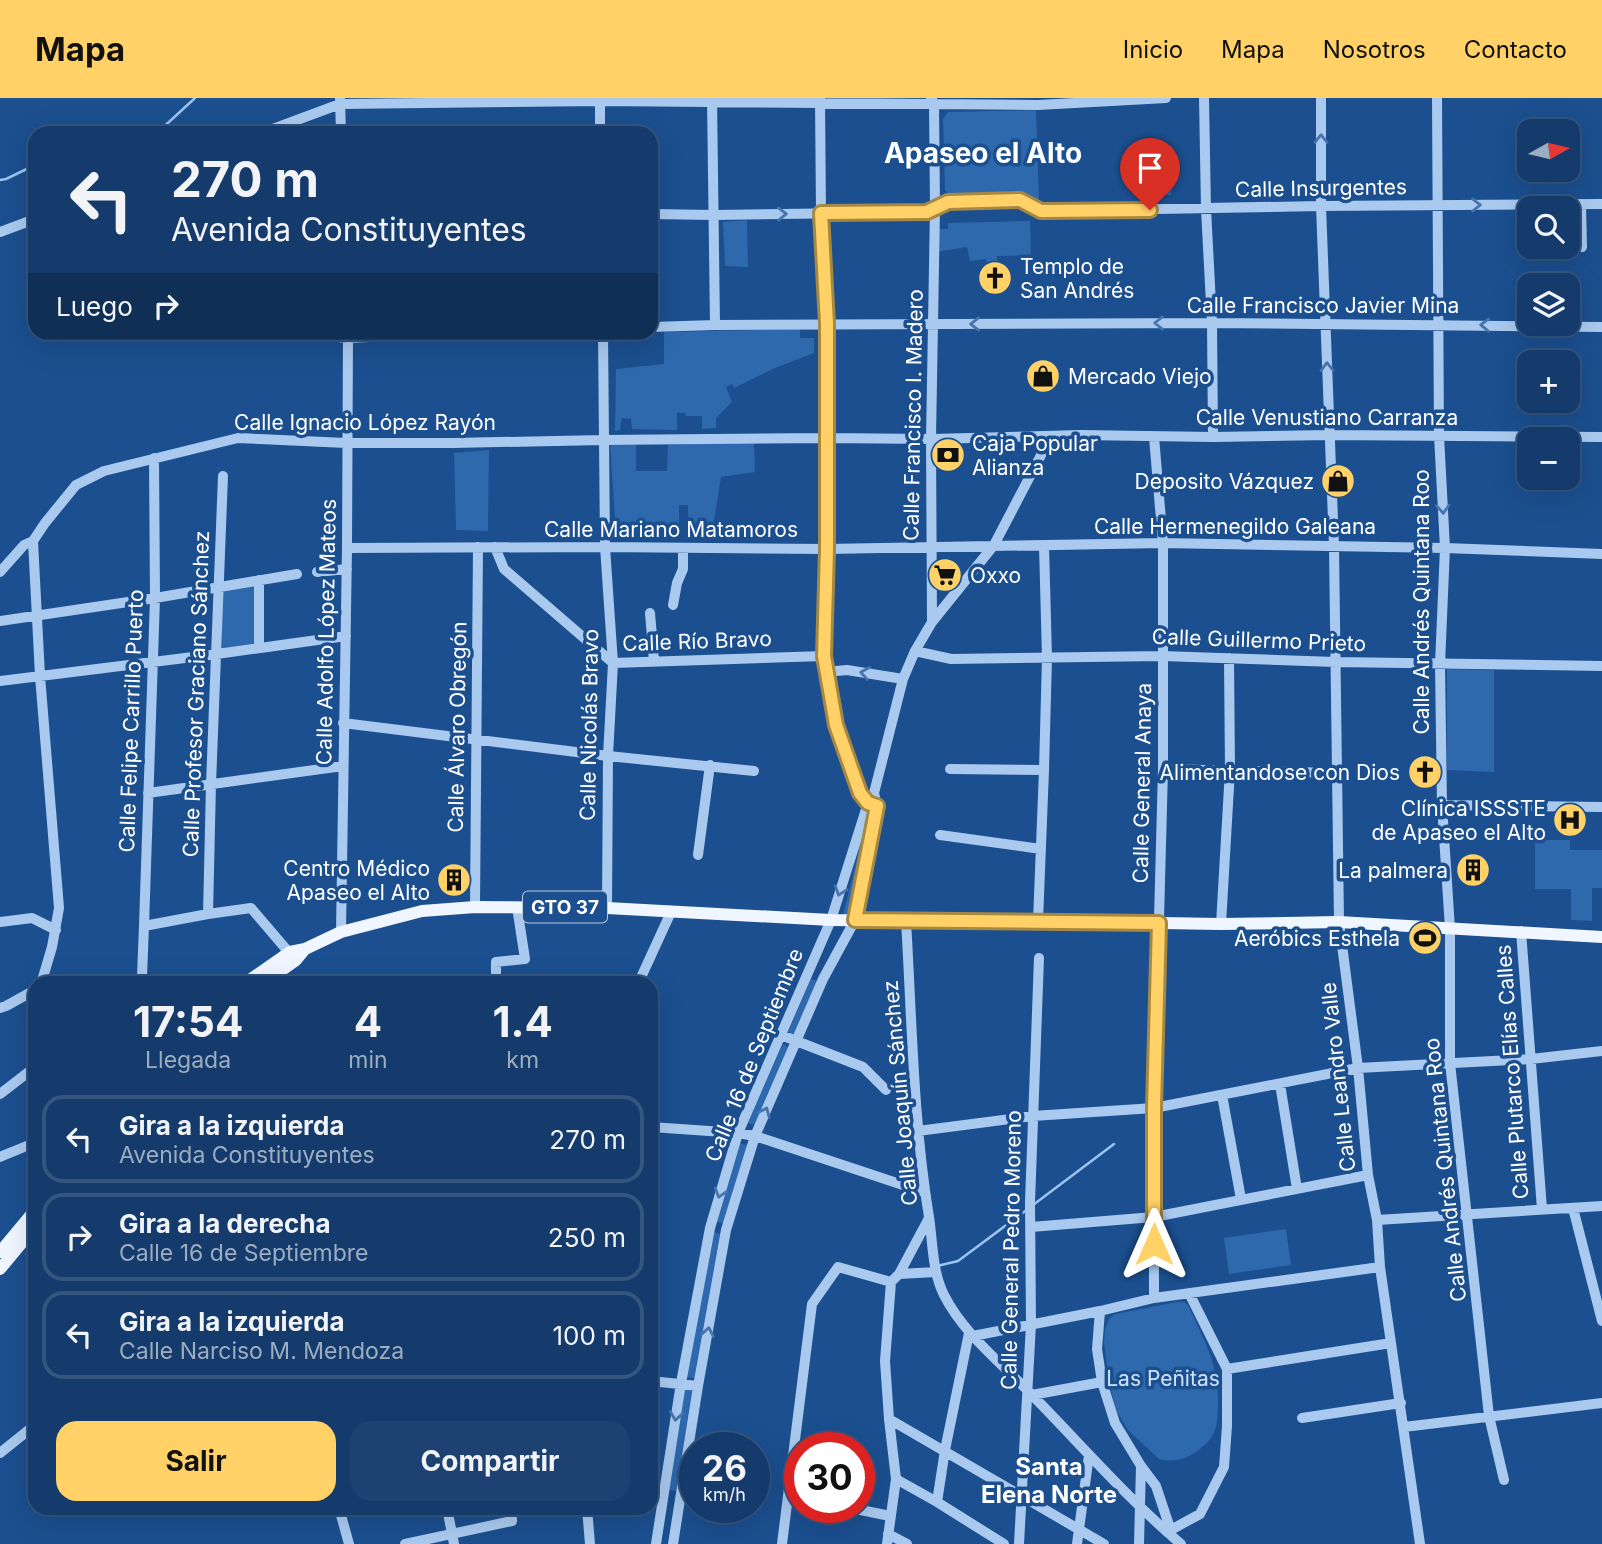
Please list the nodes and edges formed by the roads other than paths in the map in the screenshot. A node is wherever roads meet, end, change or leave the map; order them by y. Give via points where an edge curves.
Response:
1 (1166, 98) edge
2 (1204, 98) edge
3 (1321, 98) edge
4 (1437, 98) edge
5 (600, 100) edge
6 (712, 100) edge
7 (340, 101) edge
8 (820, 101) edge
9 (932, 101) edge
10 (1050, 101) edge
11 (279, 126) edge
12 (341, 126) edge
13 (600, 126) edge
14 (1581, 204) junction
15 (1602, 204) edge
16 (1321, 206) junction
17 (1438, 206) junction
18 (935, 208) junction
19 (1206, 209) junction
20 (821, 213) junction
21 (658, 214) edge
22 (714, 215) junction
23 (28, 222) edge
24 (0, 232) edge
25 (1582, 247) dead end
26 (1212, 323) junction
27 (827, 324) junction
28 (1327, 324) junction
29 (1437, 324) junction
30 (715, 325) junction
31 (932, 325) junction
32 (658, 327) edge
33 (1602, 327) edge
34 (348, 340) edge
35 (603, 340) edge
36 (1329, 435) junction
37 (1051, 436) junction
38 (1439, 436) junction
39 (1602, 436) edge
40 (1154, 437) junction
41 (1213, 437) junction
42 (827, 438) junction
43 (931, 439) junction
44 (603, 440) junction
45 (346, 443) junction
46 (154, 458) junction
47 (223, 476) dead end
48 (33, 541) junction
49 (1163, 544) junction
50 (994, 545) junction
51 (1044, 545) junction
52 (1334, 546) junction
53 (478, 547) junction
54 (495, 547) junction
55 (605, 547) junction
56 (347, 548) junction
57 (683, 548) junction
58 (931, 548) junction
59 (1445, 548) junction
60 (827, 549) junction
61 (1602, 554) edge
62 (347, 569) junction
63 (0, 572) edge
64 (317, 572) dead end
65 (297, 574) dead end
66 (259, 580) junction
67 (220, 587) junction
68 (155, 598) junction
69 (673, 605) dead end
70 (650, 613) dead end
71 (37, 615) junction
72 (0, 621) edge
73 (932, 622) junction
74 (346, 636) junction
75 (259, 648) junction
76 (915, 651) junction
77 (217, 654) junction
78 (824, 656) junction
79 (1162, 656) junction
80 (1047, 658) junction
81 (1229, 658) junction
82 (654, 661) junction
83 (153, 662) junction
84 (1336, 662) junction
85 (613, 663) junction
86 (1440, 664) junction
87 (1602, 666) edge
88 (826, 672) junction
89 (40, 676) junction
90 (903, 679) junction
91 (0, 681) edge
92 (344, 723) junction
93 (476, 739) junction
94 (608, 756) junction
95 (710, 765) junction
96 (343, 766) junction
97 (950, 769) dead end
98 (1044, 769) junction
99 (1163, 769) junction
100 (1230, 770) junction
101 (754, 771) dead end
102 (1337, 773) junction
103 (211, 784) junction
104 (148, 793) junction
105 (873, 805) junction
106 (1442, 805) junction
107 (1602, 807) edge
108 (940, 835) dead end
109 (1041, 849) junction
110 (698, 855) dead end
111 (517, 906) junction
112 (475, 907) junction
113 (607, 908) junction
114 (671, 912) junction
115 (208, 914) junction
116 (831, 920) junction
117 (855, 920) junction
118 (906, 921) junction
119 (1038, 921) junction
120 (0, 922) edge
121 (1339, 922) junction
122 (1159, 923) junction
123 (1222, 924) junction
124 (144, 926) junction
125 (1450, 929) junction
126 (56, 930) junction
127 (1521, 931) junction
128 (341, 932) junction
129 (1602, 937) edge
130 (293, 956) junction
131 (1039, 958) dead end
132 (808, 972) junction
133 (43, 976) edge
134 (142, 976) edge
135 (258, 976) edge
136 (271, 976) edge
137 (496, 976) edge
138 (642, 976) edge
139 (823, 979) junction
140 (28, 994) edge
141 (0, 1008) edge
142 (781, 1035) junction
143 (796, 1042) junction
144 (1602, 1051) edge
145 (1531, 1059) junction
146 (1450, 1063) junction
147 (1358, 1068) junction
148 (28, 1072) edge
149 (1280, 1084) junction
150 (886, 1090) dead end
151 (0, 1094) edge
152 (1222, 1095) junction
153 (1154, 1108) junction
154 (1033, 1116) junction
155 (658, 1127) edge
156 (918, 1131) junction
157 (738, 1133) junction
158 (755, 1136) junction
159 (28, 1146) edge
160 (0, 1157) edge
161 (1368, 1175) junction
162 (1297, 1189) junction
163 (924, 1192) junction
164 (1241, 1199) junction
165 (1602, 1206) edge
166 (1573, 1208) junction
167 (1542, 1209) junction
168 (1467, 1214) junction
169 (929, 1217) junction
170 (1154, 1217) junction
171 (28, 1218) edge
172 (1377, 1220) junction
173 (1031, 1227) junction
174 (710, 1228) junction
175 (726, 1230) junction
176 (28, 1235) edge
177 (0, 1252) edge
178 (1380, 1267) junction
179 (0, 1269) edge
180 (936, 1272) junction
181 (895, 1278) junction
182 (1189, 1293) junction
183 (1154, 1298) junction
184 (1100, 1311) junction
185 (1602, 1321) edge
186 (1031, 1324) junction
187 (971, 1335) junction
188 (1391, 1343) junction
189 (1227, 1369) junction
190 (658, 1381) edge
191 (1102, 1382) junction
192 (681, 1383) junction
193 (698, 1386) junction
194 (1030, 1392) junction
195 (1401, 1402) junction
196 (1602, 1403) edge
197 (1489, 1416) junction
198 (1302, 1418) dead end
199 (889, 1419) junction
200 (1404, 1427) junction
201 (28, 1431) edge
202 (691, 1432) edge
203 (800, 1432) edge
204 (945, 1450) junction
205 (0, 1453) edge
206 (1089, 1455) junction
207 (1141, 1466) junction
208 (896, 1479) junction
209 (1504, 1480) dead end
210 (1021, 1497) junction
211 (664, 1499) junction
212 (679, 1502) edge
213 (937, 1502) junction
214 (1140, 1507) junction
215 (679, 1508) edge
216 (875, 1513) edge
217 (341, 1515) edge
218 (448, 1515) edge
219 (512, 1515) edge
220 (588, 1515) edge
221 (890, 1516) junction
222 (787, 1523) edge
223 (1078, 1530) junction
224 (452, 1532) junction
225 (1169, 1532) junction
226 (887, 1539) edge
227 (349, 1544) edge
228 (405, 1544) edge
229 (454, 1544) edge
230 (590, 1544) edge
231 (656, 1544) edge
232 (673, 1544) edge
233 (782, 1544) edge
234 (907, 1544) edge
235 (1004, 1544) edge
236 (1019, 1544) edge
237 (1077, 1544) edge
238 (1104, 1544) edge
239 (1139, 1544) edge
240 (1181, 1544) edge
241 (1420, 1544) edge

1 - 10 street
2 - 19 street
16 -> 3 street, Calle Leandro Valle
4 - 17 street, Calle Andrés Quintana Roo
5 - 6 street
5 - 7 street
5 - 13 street
6 - 8 street
6 - 22 street
7 - 11 street
7 - 12 street
8 - 9 street
8 - 20 street
9 - 10 street via 1038,105
9 - 18 street, Calle Francisco I. Madero
14 - 15 street, Calle Insurgentes
17 -> 14 street, Calle Insurgentes
14 - 25 street
16 - 17 street, Calle Insurgentes
16 - 19 street, Calle Insurgentes
16 - 28 street, Calle Leandro Valle
17 - 29 street, Calle Andrés Quintana Roo
18 - 19 street, Calle Insurgentes via 948,202 1020,200 1041,211
18 - 20 street, Calle Insurgentes via 927,212
18 - 31 street, Calle Francisco I. Madero
19 - 26 street
22 -> 20 street, Calle Insurgentes
20 - 27 street
21 - 22 street, Calle Insurgentes
22 - 30 street
23 - 24 street
26 - 28 street, Calle Francisco Javier Mina
26 -> 31 street, Calle Francisco Javier Mina
26 - 41 street
27 - 30 street, Calle Francisco Javier Mina
27 - 31 street, Calle Francisco Javier Mina
27 - 42 street
28 - 29 street, Calle Francisco Javier Mina
36 -> 28 street, Calle Leandro Valle
33 -> 29 street, Calle Francisco Javier Mina
29 - 38 street, Calle Andrés Quintana Roo
30 - 32 street, Calle Francisco Javier Mina
31 - 43 street, Calle Francisco I. Madero
34 - 45 street, Calle Adolfo López Mateos
35 - 44 street, Calle Nicolás Bravo
36 - 38 street, Calle Venustiano Carranza
36 - 41 street, Calle Venustiano Carranza
36 - 52 street, Calle Leandro Valle
37 - 40 street, Calle Venustiano Carranza
37 - 43 street, Calle Ignacio López Rayón
37 - 50 street, Calle 16 de Septiembre
38 - 39 street, Calle Venustiano Carranza
38 -> 59 street, Calle Andrés Quintana Roo
40 - 41 street, Calle Venustiano Carranza
40 - 49 street, Calle General Anaya
42 - 43 street, Calle Ignacio López Rayón
42 - 44 street, Calle Ignacio López Rayón
42 - 60 street
43 - 58 street, Calle Francisco I. Madero
44 - 45 street, Calle Ignacio López Rayón
44 - 55 street, Calle Nicolás Bravo
45 - 46 street, Calle Ignacio López Rayón via 238,438
45 - 56 street, Calle Adolfo López Mateos
46 - 48 street, Calle Ignacio López Rayón via 104,471 76,485
46 - 68 street, Calle Felipe Carrillo Puerto
47 - 67 street, Calle Profesor Graciano Sánchez
48 - 63 street, Calle Ignacio López Rayón
48 - 71 street
49 - 51 street, Calle Hermenegildo Galeana
49 - 52 street, Calle Hermenegildo Galeana
49 - 79 street, Calle General Anaya
50 - 51 street, Calle Hermenegildo Galeana
50 - 58 street, Calle Mariano Matamoros
50 - 73 street, Calle 16 de Septiembre
51 - 80 street
52 - 59 street, Calle Hermenegildo Galeana
52 - 84 street, Calle Leandro Valle
53 - 54 street, Calle Mariano Matamoros
53 - 56 street, Calle Mariano Matamoros
53 - 93 street, Calle Álvaro Obregón
54 - 55 street, Calle Mariano Matamoros
54 - 85 street, Calle Río Bravo via 503,569
55 - 57 street, Calle Mariano Matamoros
55 - 85 street, Calle Nicolás Bravo
56 - 62 street, Calle Adolfo López Mateos
57 - 60 street, Calle Mariano Matamoros
57 - 69 street via 683,569
58 - 60 street, Calle Mariano Matamoros
58 - 73 street, Calle Francisco I. Madero
59 - 61 street, Calle Hermenegildo Galeana
59 - 86 street, Calle Andrés Quintana Roo
60 - 78 street
62 - 64 street
62 - 74 street, Calle Adolfo López Mateos
65 - 66 street
66 - 67 street
66 - 75 street
67 - 68 street
67 - 77 street, Calle Profesor Graciano Sánchez
68 - 71 street
68 - 83 street, Calle Felipe Carrillo Puerto
70 - 82 street
71 - 72 street
71 - 89 street
73 - 76 street, Calle 16 de Septiembre
74 - 75 street
74 - 92 street, Calle Adolfo López Mateos
75 - 77 street
76 - 80 street, Calle Guillermo Prieto via 951,659
76 - 90 street, Calle 16 de Septiembre
77 - 83 street
77 - 103 street, Calle Profesor Graciano Sánchez
78 - 82 street, Calle Río Bravo
78 - 88 street
79 - 80 street, Calle Guillermo Prieto
79 - 81 street, Calle Guillermo Prieto
79 - 99 street, Calle General Anaya
80 - 98 street
81 - 84 street, Calle Guillermo Prieto
81 - 100 street
82 - 85 street, Calle Río Bravo
83 - 89 street
83 - 104 street, Calle Felipe Carrillo Puerto
84 - 86 street, Calle Guillermo Prieto
84 - 102 street, Calle Leandro Valle
85 - 94 street, Calle Nicolás Bravo
86 - 87 street, Calle Guillermo Prieto
86 - 106 street, Calle Andrés Quintana Roo
90 -> 88 street via 847,670
88 - 105 street via 836,725 860,793
89 - 91 street
89 - 126 street via 59,908
90 - 105 street, Calle 16 de Septiembre
92 - 93 street
92 - 96 street, Calle Adolfo López Mateos
93 - 94 street
93 - 112 street, Calle Álvaro Obregón
94 - 95 street
94 - 113 street, Calle Nicolás Bravo
95 - 101 street
95 - 110 street
96 - 103 street
96 - 128 street, Calle Adolfo López Mateos
97 - 98 street
98 - 109 street
99 - 100 street
99 - 122 street, Calle General Anaya
100 - 102 street
100 - 123 street
102 - 121 street, Calle Leandro Valle
103 - 104 street
103 - 115 street, Calle Profesor Graciano Sánchez
104 - 124 street, Calle Felipe Carrillo Puerto
105 -> 116 street, Calle 16 de Septiembre
105 - 117 street, Calle 16 de Septiembre
106 - 107 street
106 - 125 street, Calle Andrés Quintana Roo
108 - 109 street
109 - 119 street
111 - 112 main road, GTO 37
111 - 113 main road, GTO 37
111 - 137 street via 525,959 496,962
112 - 128 main road, GTO 37 via 422,911
113 - 114 main road, GTO 37
114 - 116 main road, GTO 37
114 - 138 street
115 - 124 street
115 - 130 street via 251,908
116 - 117 main road, GTO 37
116 - 132 street, Calle 16 de Septiembre
117 - 118 main road, GTO 37
117 - 139 street, Calle 16 de Septiembre
118 - 119 main road, GTO 37
118 - 156 street, Calle Joaquín Sánchez
119 - 122 main road, GTO 37
120 - 126 street via 32,918
121 - 123 main road, GTO 37
121 - 125 main road, GTO 37
121 - 147 street, Calle Leandro Valle
122 - 123 main road, GTO 37
122 - 153 street, Calle General Anaya
124 - 134 street, Calle Felipe Carrillo Puerto
125 - 127 main road, GTO 37
125 - 146 street, Calle Andrés Quintana Roo
126 - 133 street
127 - 129 main road, GTO 37
127 - 145 street, Calle Plutarco Elías Calles
128 - 130 main road, GTO 37
130 - 135 main road, GTO 37
130 - 136 main road, GTO 37
131 - 154 street, Calle General Pedro Moreno
132 - 139 street
132 - 142 street, Calle 16 de Septiembre
139 - 143 street, Calle 16 de Septiembre
140 - 141 street
142 - 143 street
142 - 157 street, Calle 16 de Septiembre
143 - 150 street via 863,1067
158 -> 143 street, Calle 16 de Septiembre
144 - 145 street
145 - 146 street
145 - 167 street, Calle Plutarco Elías Calles
146 - 147 street
146 - 168 street, Calle Andrés Quintana Roo
147 - 149 street
147 - 161 street, Calle Leandro Valle
148 - 151 street
149 - 152 street
149 - 162 street
152 - 153 street
152 - 164 street
153 - 154 street
153 - 170 street, Calle General Anaya
154 - 156 street
154 - 173 street, Calle General Pedro Moreno
155 - 157 street
156 - 163 street, Calle Joaquín Sánchez
157 - 158 street
157 -> 174 street, Calle 16 de Septiembre
158 - 163 street
158 - 175 street, Calle 16 de Septiembre
159 - 160 street
161 - 162 street
161 - 172 street, Calle Leandro Valle
162 - 164 street
163 - 169 street, Calle Joaquín Sánchez
164 - 170 street
165 - 166 street
166 - 167 street
166 - 185 street
167 - 168 street
168 - 172 street
168 - 197 street, Calle Andrés Quintana Roo
169 - 180 street
169 - 181 street, Calle Joaquín Sánchez
170 - 173 street
170 - 183 street, Calle General Anaya
171 - 177 main road
172 - 178 street, Calle Leandro Valle
173 - 186 street, Calle General Pedro Moreno
174 - 175 street
174 - 192 street, Calle 16 de Septiembre
193 -> 175 street, Calle 16 de Septiembre
176 - 179 main road
178 - 182 street
178 - 188 street, Calle Leandro Valle
180 - 181 street
180 - 187 street via 944,1295
181 - 199 street, Calle Joaquín Sánchez via 885,1361
181 - 203 street via 838,1267 812,1304
182 - 183 street
182 - 189 street
183 - 184 street
184 - 186 street
184 - 191 street via 1097,1349
186 - 187 street
186 - 194 street, Calle General Pedro Moreno
187 - 194 street
187 - 204 street
188 - 189 street
188 - 195 street, Calle Leandro Valle
189 - 225 street via 1224,1467 1200,1514
190 - 192 street
191 - 194 street
191 - 207 street via 1115,1423
192 - 193 street
192 -> 211 street, Calle 16 de Septiembre
193 - 202 street, Calle 16 de Septiembre
194 - 206 street
194 - 210 street, Calle General Pedro Moreno
195 - 198 street
195 - 200 street, Calle Leandro Valle
196 - 197 street
197 - 200 street
197 - 209 street, Calle Andrés Quintana Roo
199 - 204 street
199 - 208 street, Calle Joaquín Sánchez
200 - 241 street, Calle Leandro Valle
201 - 205 street
204 - 210 street
204 - 213 street
206 - 214 street
206 - 223 street
207 - 214 street
207 - 225 street via 1156,1486
208 - 213 street
208 - 221 street, Calle Joaquín Sánchez
210 - 223 street
210 - 236 street, Calle General Pedro Moreno
211 - 212 street
211 - 231 street, Calle 16 de Septiembre
213 - 235 street
214 - 225 street
214 - 239 street
215 - 232 street, Calle 16 de Septiembre
216 - 221 street
217 - 227 street
218 - 224 street
219 - 224 street via 512,1521
220 - 230 street
221 - 226 street, Calle Joaquín Sánchez
222 - 233 street
223 - 237 street
223 - 238 street
224 - 228 street
224 - 229 street
225 - 240 street
226 - 234 street

